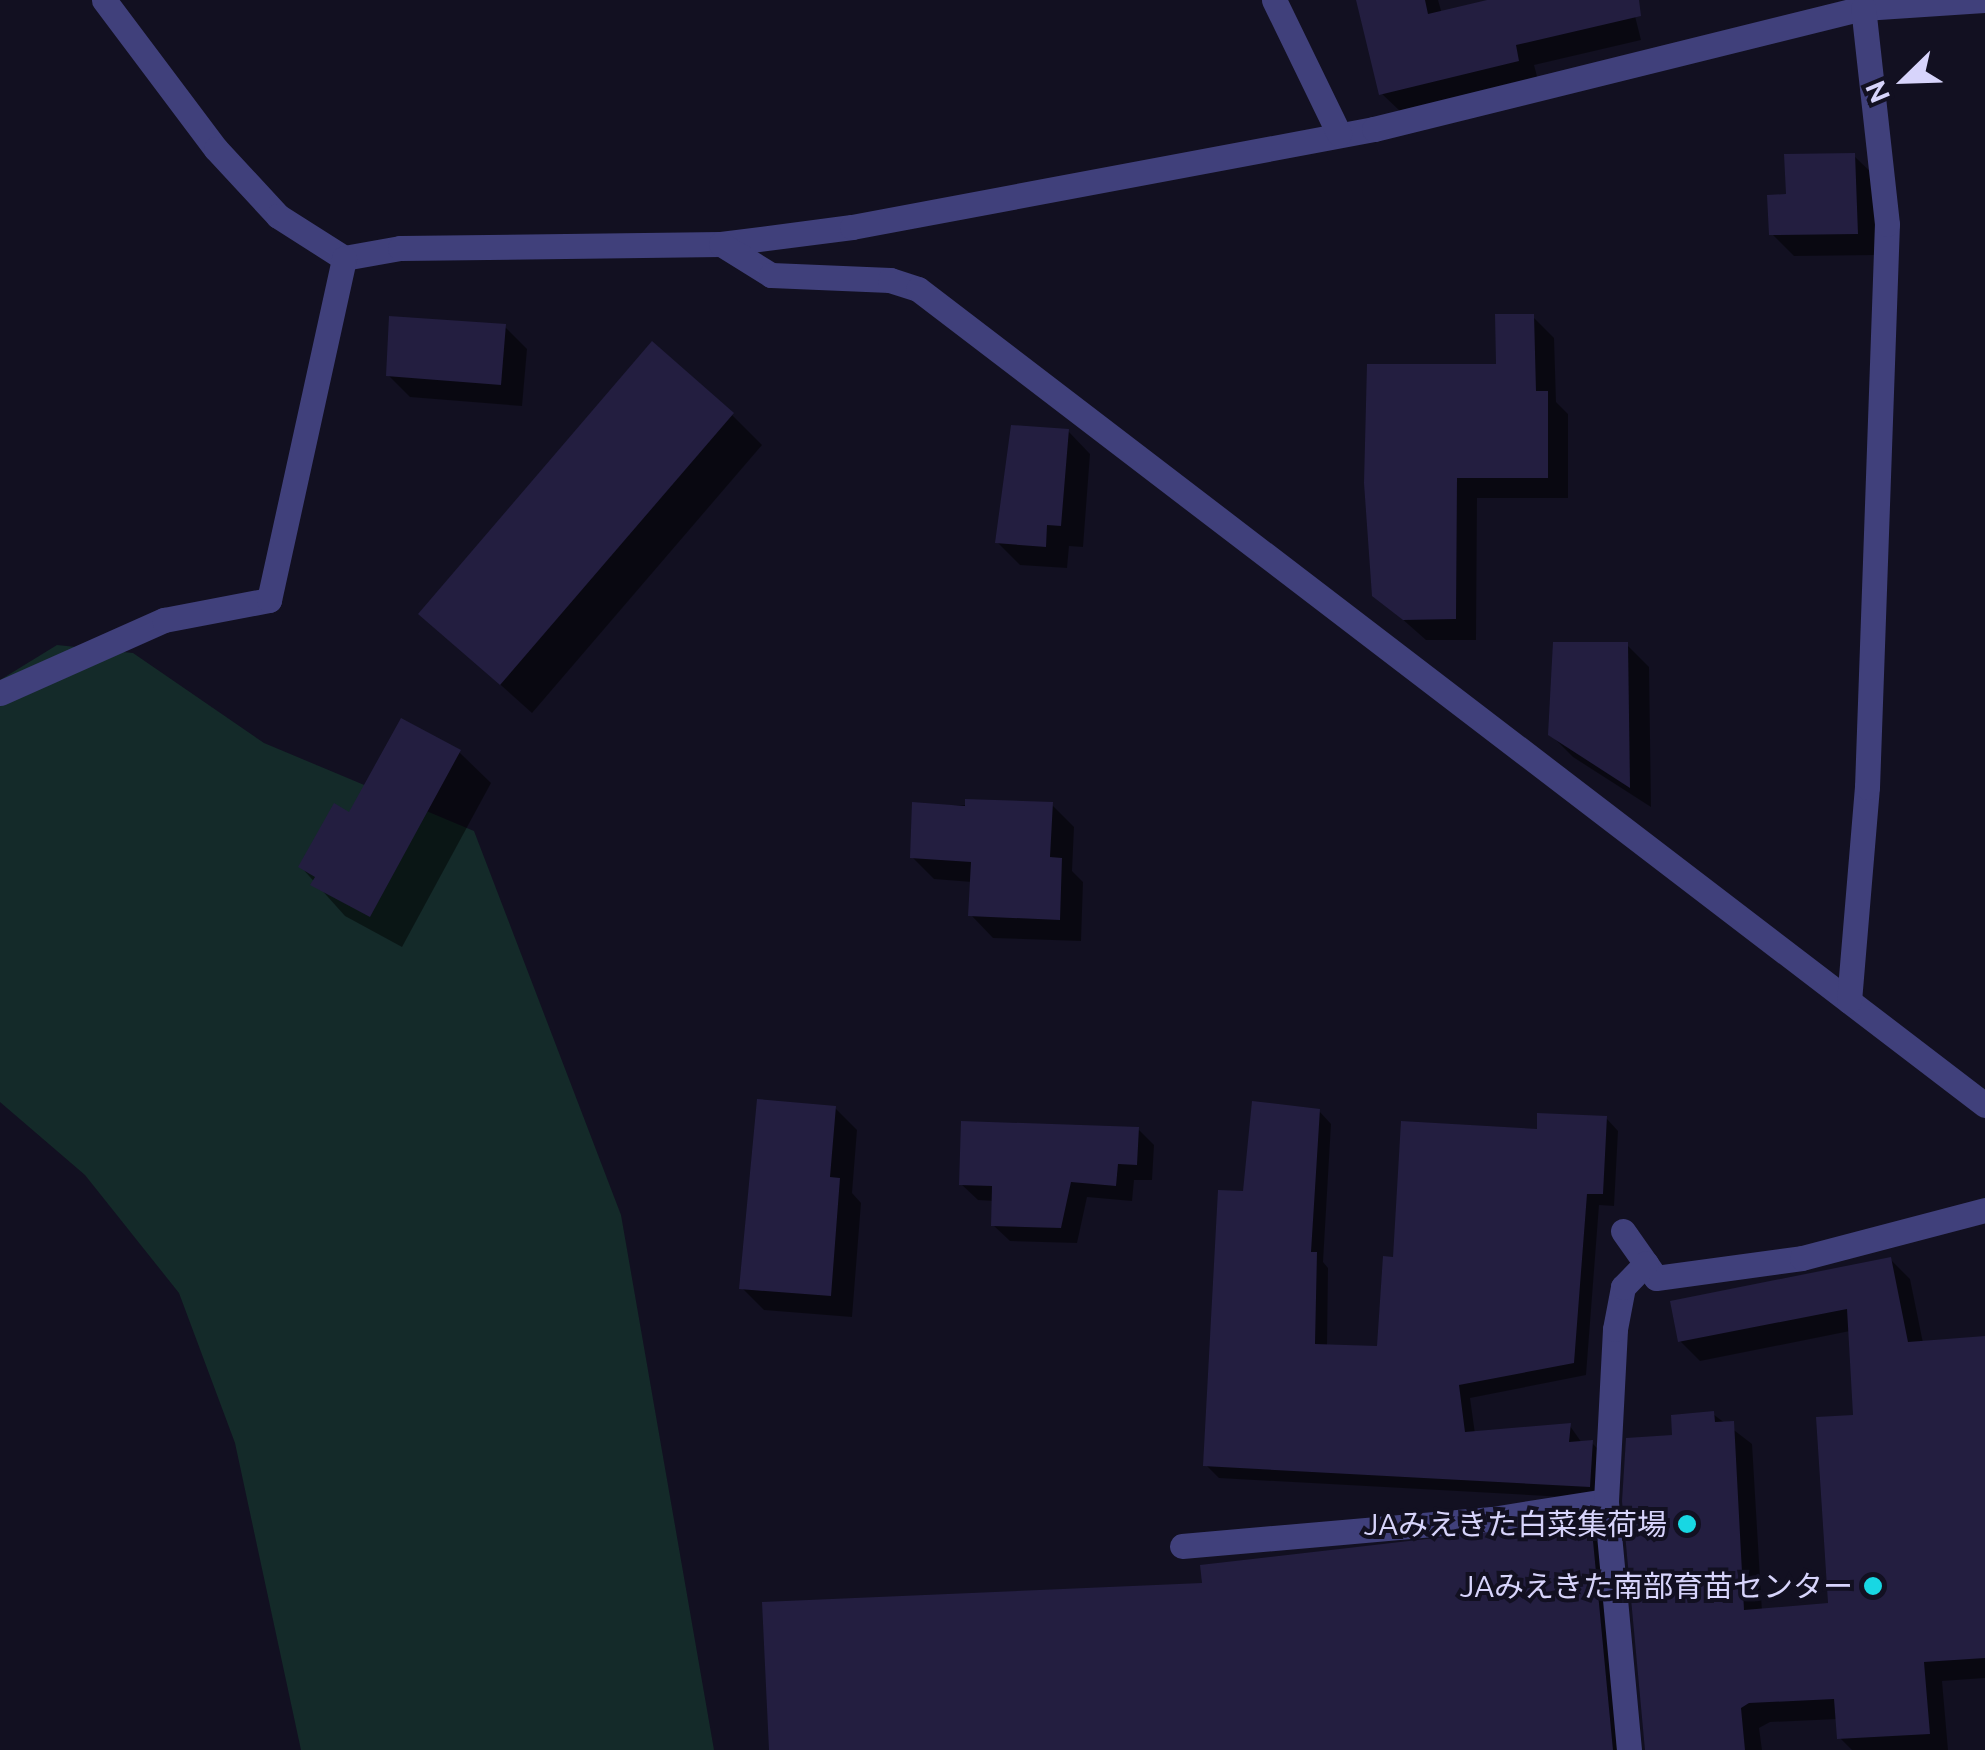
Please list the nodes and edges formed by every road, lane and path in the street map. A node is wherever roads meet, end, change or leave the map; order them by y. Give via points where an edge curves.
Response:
1 (104, 0) edge
2 (1274, 0) edge
3 (1985, 0) edge
4 (1864, 8) junction
5 (1339, 134) junction
6 (721, 244) junction
7 (344, 258) junction
8 (0, 693) edge
9 (1849, 1001) junction
10 (1985, 1105) edge
11 (1985, 1210) edge
12 (1623, 1231) dead end
13 (1646, 1264) junction
14 (1606, 1501) junction
15 (1182, 1546) dead end
16 (1629, 1750) edge

1 - 7 street via 216,149 278,216
2 - 5 street
3 - 4 street
4 - 5 street
4 - 9 street via 1887,224 1867,787
5 - 6 street via 852,227
6 - 7 street via 400,248
6 - 9 street via 771,275 890,280 918,290
7 - 8 street via 269,600 164,620
9 - 10 street
11 - 13 street via 1749,1266 1656,1278
12 - 13 street
13 - 14 street via 1623,1288 1615,1328
14 - 15 street via 1492,1519
14 - 16 street

